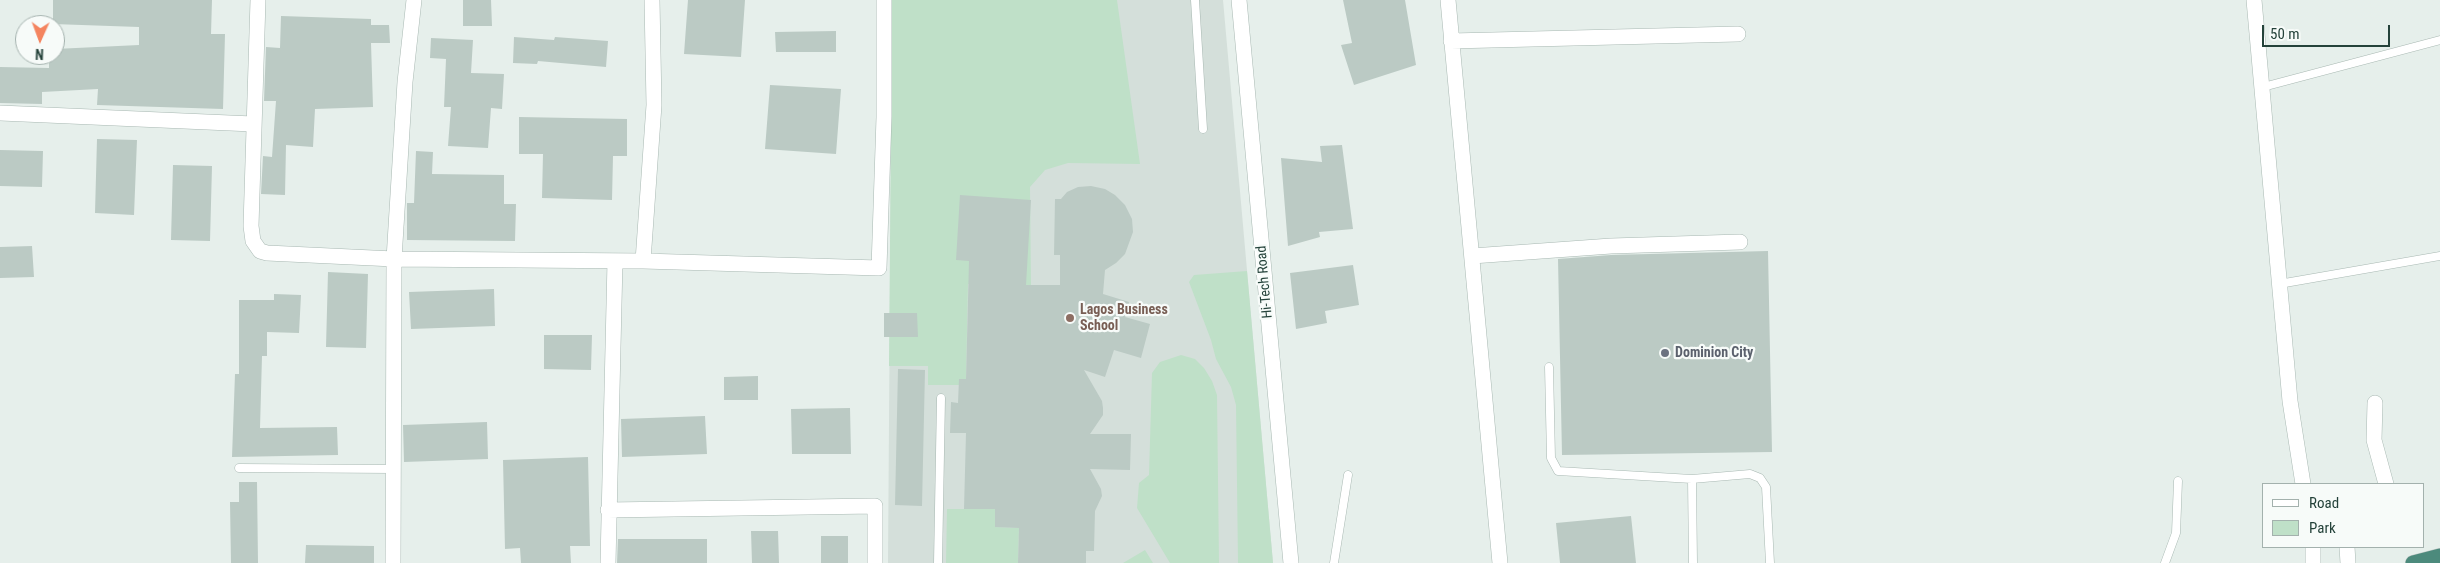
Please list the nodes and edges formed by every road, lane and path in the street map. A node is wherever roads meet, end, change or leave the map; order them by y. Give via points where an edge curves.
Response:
1 (258, 0) edge
2 (414, 0) edge
3 (652, 0) edge
4 (884, 0) edge
5 (1195, 0) edge
6 (1239, 0) edge
7 (1448, 0) edge
8 (2254, 0) edge
9 (1738, 34) dead end
10 (2440, 40) edge
11 (1451, 41) junction
12 (2262, 87) junction
13 (0, 113) edge
14 (253, 124) junction
15 (1203, 129) dead end
16 (1740, 242) dead end
17 (1472, 256) junction
18 (2440, 256) edge
19 (394, 259) junction
20 (615, 261) junction
21 (643, 261) junction
22 (2279, 284) junction
23 (1549, 367) dead end
24 (940, 398) dead end
25 (2375, 403) dead end
26 (239, 468) dead end
27 (393, 469) junction
28 (1348, 475) dead end
29 (1692, 479) junction
30 (2178, 481) dead end
31 (2303, 483) edge
32 (2386, 483) edge
33 (608, 510) junction
34 (2313, 548) edge
35 (2347, 548) edge
36 (2440, 556) edge
37 (393, 563) edge
38 (608, 563) edge
39 (875, 563) edge
40 (938, 563) edge
41 (1291, 563) edge
42 (1334, 563) edge
43 (1500, 563) edge
44 (1693, 563) edge
45 (1770, 563) edge
46 (2165, 563) edge
47 (2313, 563) edge
48 (2348, 563) edge
49 (2412, 563) edge

1 - 14 street
2 - 19 street via 405,82
3 - 21 street via 654,105
4 - 21 street via 879,268
5 - 15 lane
6 - 41 street, Hi-Tech Road
7 - 11 street
8 - 12 street
9 - 11 street
10 - 12 lane
11 - 17 street
12 - 22 street
13 - 14 street
14 - 19 street via 251,226 252,241 260,251
16 - 17 street via 1611,246
17 - 43 street
18 - 22 lane
19 - 20 street
19 - 27 street
20 - 21 street
20 - 33 street
22 - 31 street via 2290,401
23 - 29 lane via 1551,458 1558,471
24 - 40 lane
25 - 32 street via 2374,440
26 - 27 lane
27 - 37 street
28 - 42 lane
29 - 44 lane
29 - 45 lane via 1750,474 1760,478 1766,487
30 - 46 lane via 2176,533
33 - 38 street
33 - 39 street via 875,506
34 - 47 street
35 - 48 street
36 - 49 highway

